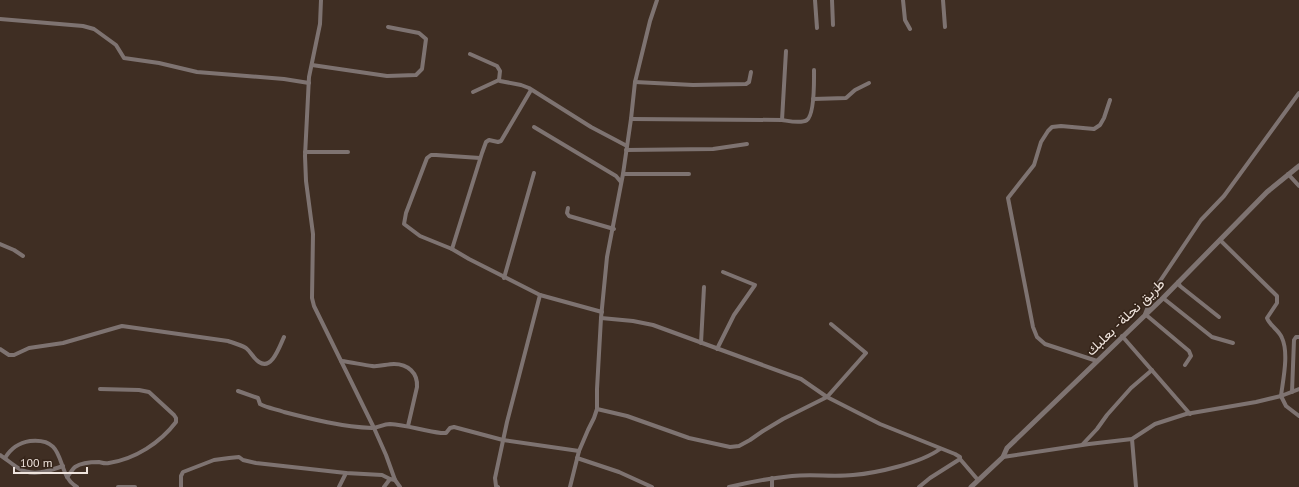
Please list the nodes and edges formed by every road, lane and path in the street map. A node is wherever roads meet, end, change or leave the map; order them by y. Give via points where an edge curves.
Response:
1 (321, 0) edge
2 (657, 0) edge
3 (815, 0) edge
4 (832, 0) edge
5 (903, 0) edge
6 (943, 0) edge
7 (0, 19) edge
8 (833, 25) dead end
9 (388, 27) dead end
10 (945, 27) dead end
11 (817, 28) dead end
12 (910, 28) dead end
13 (786, 51) dead end
14 (470, 54) dead end
15 (312, 65) junction
16 (814, 70) dead end
17 (751, 72) dead end
18 (499, 80) junction
19 (635, 82) junction
20 (309, 83) junction
21 (869, 83) dead end
22 (531, 90) junction
23 (473, 92) dead end
24 (1299, 93) edge
25 (813, 99) junction
26 (1110, 100) dead end
27 (631, 119) junction
28 (782, 120) junction
29 (534, 127) dead end
30 (747, 144) dead end
31 (626, 148) junction
32 (305, 152) junction
33 (348, 152) dead end
34 (480, 158) junction
35 (1299, 166) edge
36 (534, 173) dead end
37 (623, 174) junction
38 (689, 174) dead end
39 (1288, 174) junction
40 (621, 182) junction
41 (1299, 186) edge
42 (568, 208) dead end
43 (614, 229) junction
44 (1220, 240) junction
45 (0, 244) edge
46 (452, 249) junction
47 (23, 256) dead end
48 (723, 272) dead end
49 (504, 278) junction
50 (1178, 282) junction
51 (704, 287) dead end
52 (540, 295) junction
53 (1163, 298) junction
54 (602, 312) junction
55 (1145, 314) junction
56 (1219, 317) dead end
57 (602, 318) junction
58 (831, 324) dead end
59 (1122, 336) junction
60 (284, 337) dead end
61 (1299, 337) edge
62 (701, 343) junction
63 (1233, 344) dead end
64 (0, 349) edge
65 (717, 349) junction
66 (1285, 349) junction
67 (1294, 349) junction
68 (342, 361) junction
69 (1097, 361) junction
70 (1185, 365) dead end
71 (1152, 370) junction
72 (100, 389) dead end
73 (1299, 389) edge
74 (238, 391) dead end
75 (1292, 392) junction
76 (1281, 396) junction
77 (827, 397) junction
78 (597, 409) junction
79 (1190, 414) junction
80 (1299, 416) edge
81 (408, 426) junction
82 (374, 428) junction
83 (1132, 439) junction
84 (503, 440) junction
85 (1082, 445) junction
86 (940, 449) junction
87 (579, 450) junction
88 (0, 455) edge
89 (1003, 457) junction
90 (5, 458) junction
91 (577, 458) junction
92 (960, 459) junction
93 (63, 466) junction
94 (346, 473) junction
95 (67, 476) junction
96 (772, 478) junction
97 (393, 480) junction
98 (975, 484) edge
99 (77, 487) edge
100 (118, 487) edge
101 (136, 487) edge
102 (181, 487) edge
103 (339, 487) edge
104 (384, 487) edge
105 (400, 487) edge
106 (498, 487) edge
107 (570, 487) edge
108 (652, 487) edge
109 (729, 487) edge
110 (772, 487) edge
111 (919, 487) edge
112 (1136, 487) edge

1 - 15 street via 320,24
2 - 19 street
3 - 11 street
4 - 8 street
5 - 12 street via 905,20
6 - 10 street
7 - 20 street via 94,29 116,45 124,58 197,72
9 - 15 street via 418,33 426,39 422,69 416,75 386,76
13 - 28 street
14 - 18 street via 499,67
15 - 20 street
16 - 25 street
17 - 19 street via 750,82 746,84
18 - 22 street
18 - 23 street
19 - 27 street
20 - 32 street
21 - 25 street via 846,98
22 - 31 street
22 - 34 street via 501,141 487,141
24 - 55 street via 1224,196 1201,220 1156,287
25 - 28 street via 811,114 806,120
26 - 69 street via 1104,118 1094,129 1052,127 1041,142 1034,165 1008,198 1037,337 1045,344
27 - 28 street
27 - 31 street
29 - 40 street via 616,176
30 - 31 street via 713,149
31 - 37 street
32 - 33 street
32 - 68 street via 313,234 312,298
34 - 46 street
34 - 46 street via 429,156 406,213 404,224 408,228 420,236
35 - 39 street, طريق نحلة - بعلبك
36 - 49 street
37 - 38 street
37 - 40 street
39 - 41 street
39 - 44 street, طريق نحلة - بعلبك
40 - 43 street
42 - 43 street via 569,216
43 - 54 street via 607,257
44 - 50 street, طريق نحلة - بعلبك
44 - 66 street via 1277,296 1277,302 1267,318 1282,337
45 - 47 street
46 - 49 street
48 - 65 street via 755,286 734,315
49 - 52 street
50 - 53 street, طريق نحلة - بعلبك
50 - 56 street
51 - 62 street
52 - 54 street
52 - 84 street
53 - 55 street, طريق نحلة - بعلبك
53 - 63 street via 1212,337
54 - 57 street
55 - 59 street, طريق نحلة - بعلبك
55 - 70 street via 1189,351 1191,356
57 - 62 street via 643,322
57 - 78 street
58 - 77 street via 866,353
59 - 69 street, طريق نحلة - بعلبك
59 - 71 street
60 - 64 street via 272,361 265,364 258,361 245,348 228,341 122,326 63,343 29,348 14,355
61 - 67 street via 1295,338
62 - 65 street
65 - 77 street via 801,379
66 - 67 street
66 - 76 street
67 - 75 street
68 - 81 street via 374,366 397,364 414,373 417,387
68 - 82 street
69 - 89 street, طريق نحلة - بعلبك via 1008,448
71 - 79 street
71 - 85 street via 1131,388
72 - 95 street via 149,392 174,415 176,422 146,450 107,464 83,464 75,467
73 - 75 street
74 - 82 street via 258,398 261,405 300,416
75 - 76 street
76 - 79 street
76 - 80 street via 1286,406
77 - 78 street via 783,418 745,444 730,447 689,438 627,416
77 - 86 street via 880,424
78 - 87 street
79 - 83 street via 1155,424
81 - 82 street via 384,424
81 - 84 street via 441,433 446,433 454,427
82 - 97 street via 386,455
83 - 85 street
83 - 112 street
84 - 87 street
84 - 106 street via 495,478
85 - 89 street
86 - 92 street via 955,454
86 - 96 street via 928,457 896,467 853,476 811,475
87 - 91 street
88 - 90 street
89 - 98 street, طريق نحلة - بعلبك
90 - 93 street via 19,469 34,473
90 - 93 street via 15,446 24,442 42,442 54,446
91 - 107 street
91 - 108 street via 620,472
92 - 98 street
92 - 111 street
93 - 95 street
94 - 97 street via 382,475
94 - 102 street via 256,463 239,457 214,460 183,472 180,476
94 - 103 street
95 - 99 street
96 - 109 street
96 - 110 street
97 - 104 street
97 - 105 street
100 - 101 street

